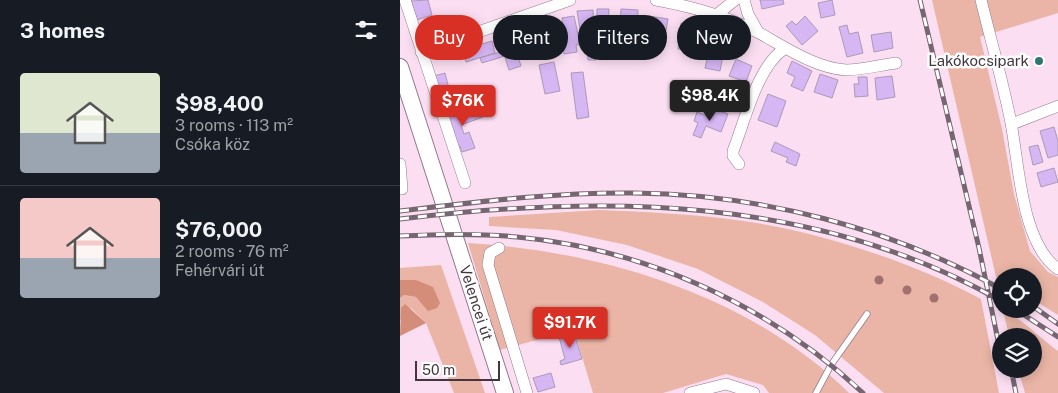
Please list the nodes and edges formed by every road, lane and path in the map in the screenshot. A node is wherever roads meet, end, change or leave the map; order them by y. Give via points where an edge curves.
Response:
1 (405, 0) edge
2 (570, 0) edge
3 (656, 0) edge
4 (735, 0) edge
5 (744, 0) edge
6 (981, 0) edge
7 (712, 15) edge
8 (717, 15) edge
9 (751, 29) edge
10 (483, 30) edge
11 (415, 32) edge
12 (758, 32) junction
13 (784, 49) junction
14 (424, 60) edge
15 (896, 63) dead end
16 (400, 67) edge
17 (1058, 106) edge
18 (1012, 124) junction
19 (400, 164) edge
20 (739, 164) dead end
21 (465, 183) dead end
22 (402, 189) dead end
23 (499, 248) dead end
24 (1058, 270) edge
25 (867, 314) dead end
26 (505, 393) edge
27 (528, 393) edge
28 (690, 393) edge
29 (754, 393) edge
30 (816, 393) edge

1 - 11 street
2 - 10 street
3 - 7 street
4 - 8 street
5 - 12 street
6 - 18 street
9 - 12 street
12 - 13 street
13 - 15 street via 848,70
13 - 20 street via 767,64 758,86 733,150 732,156
14 - 21 street
16 - 26 main road, Velencei út
17 - 18 street
18 - 24 street via 1021,190 1032,225 1040,248
19 - 22 street
23 - 27 street, Velencei út via 490,253 488,265
25 - 30 lane via 831,365
28 - 29 street via 726,384

